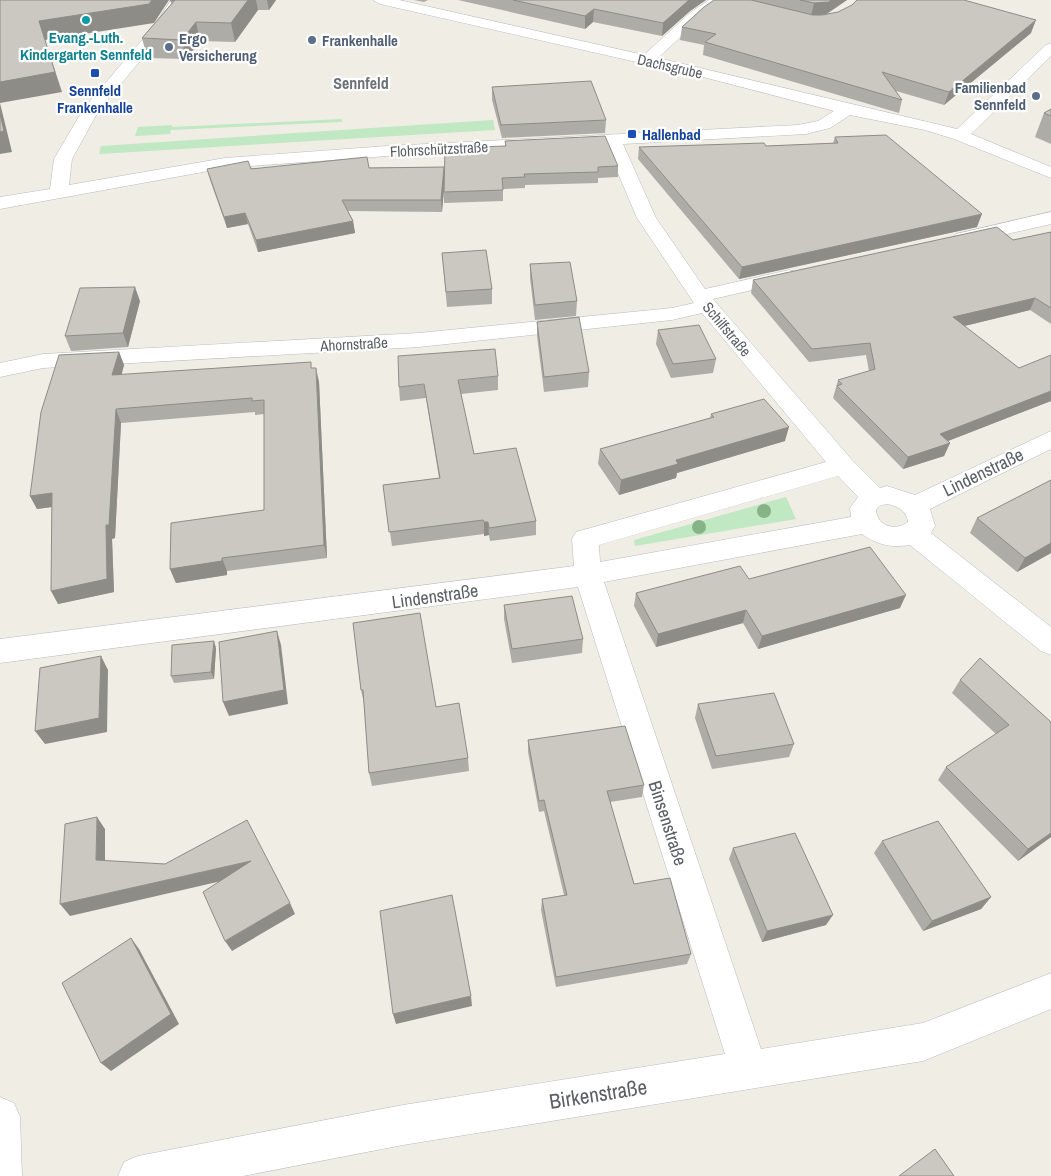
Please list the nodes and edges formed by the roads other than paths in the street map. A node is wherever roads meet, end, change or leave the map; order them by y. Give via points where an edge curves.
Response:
1 (178, 0) edge
2 (380, 0) edge
3 (718, 0) edge
4 (453, 4) dead end
5 (437, 12) junction
6 (1051, 48) edge
7 (647, 60) junction
8 (846, 109) junction
9 (960, 135) junction
10 (613, 140) junction
11 (1051, 174) edge
12 (59, 192) junction
13 (0, 203) edge
14 (1051, 218) edge
15 (944, 242) edge
16 (807, 272) edge
17 (704, 301) junction
18 (0, 370) edge
19 (1051, 439) edge
20 (843, 466) junction
21 (873, 497) junction
22 (914, 506) junction
23 (867, 524) junction
24 (914, 534) junction
25 (588, 575) junction
26 (1051, 643) edge
27 (0, 651) edge
28 (1051, 991) edge
29 (749, 1070) junction
30 (0, 1117) edge
31 (2, 1176) edge
32 (138, 1176) edge

1 - 12 street via 161,26 92,108 63,159
2 - 5 street, Dachsgrube
3 - 7 street via 696,15
4 - 5 street
5 - 7 street, Dachsgrube
6 - 9 street
7 - 8 street, Dachsgrube
8 - 9 street, Dachsgrube
8 - 10 street, Flohrschützstraße via 833,122 811,129
9 - 11 street, Dachsgrube
10 - 12 street, Flohrschützstraße via 225,163
10 - 17 street, Schilfstraße via 646,218
12 - 13 street, Flohrschützstraße
14 - 15 street
16 - 17 street, Ahornstraße
17 - 18 street, Ahornstraße via 672,314 419,340 44,362
17 - 20 street, Schilfstraße
19 - 22 street, Lindenstraße
20 - 21 street, Schilfstraße
20 - 25 street, Binsenstraße via 585,539
21 - 22 street via 902,498
21 - 23 street via 862,510
22 - 24 street via 921,515 922,526
23 - 24 street via 882,535 894,538
23 - 25 street, Lindenstraße
24 - 26 street
25 - 27 street, Lindenstraße
25 - 29 street, Binsenstraße
28 - 29 street, Birkenstraße via 923,1042
29 - 32 street, Birkenstraße via 403,1125
30 - 31 street

